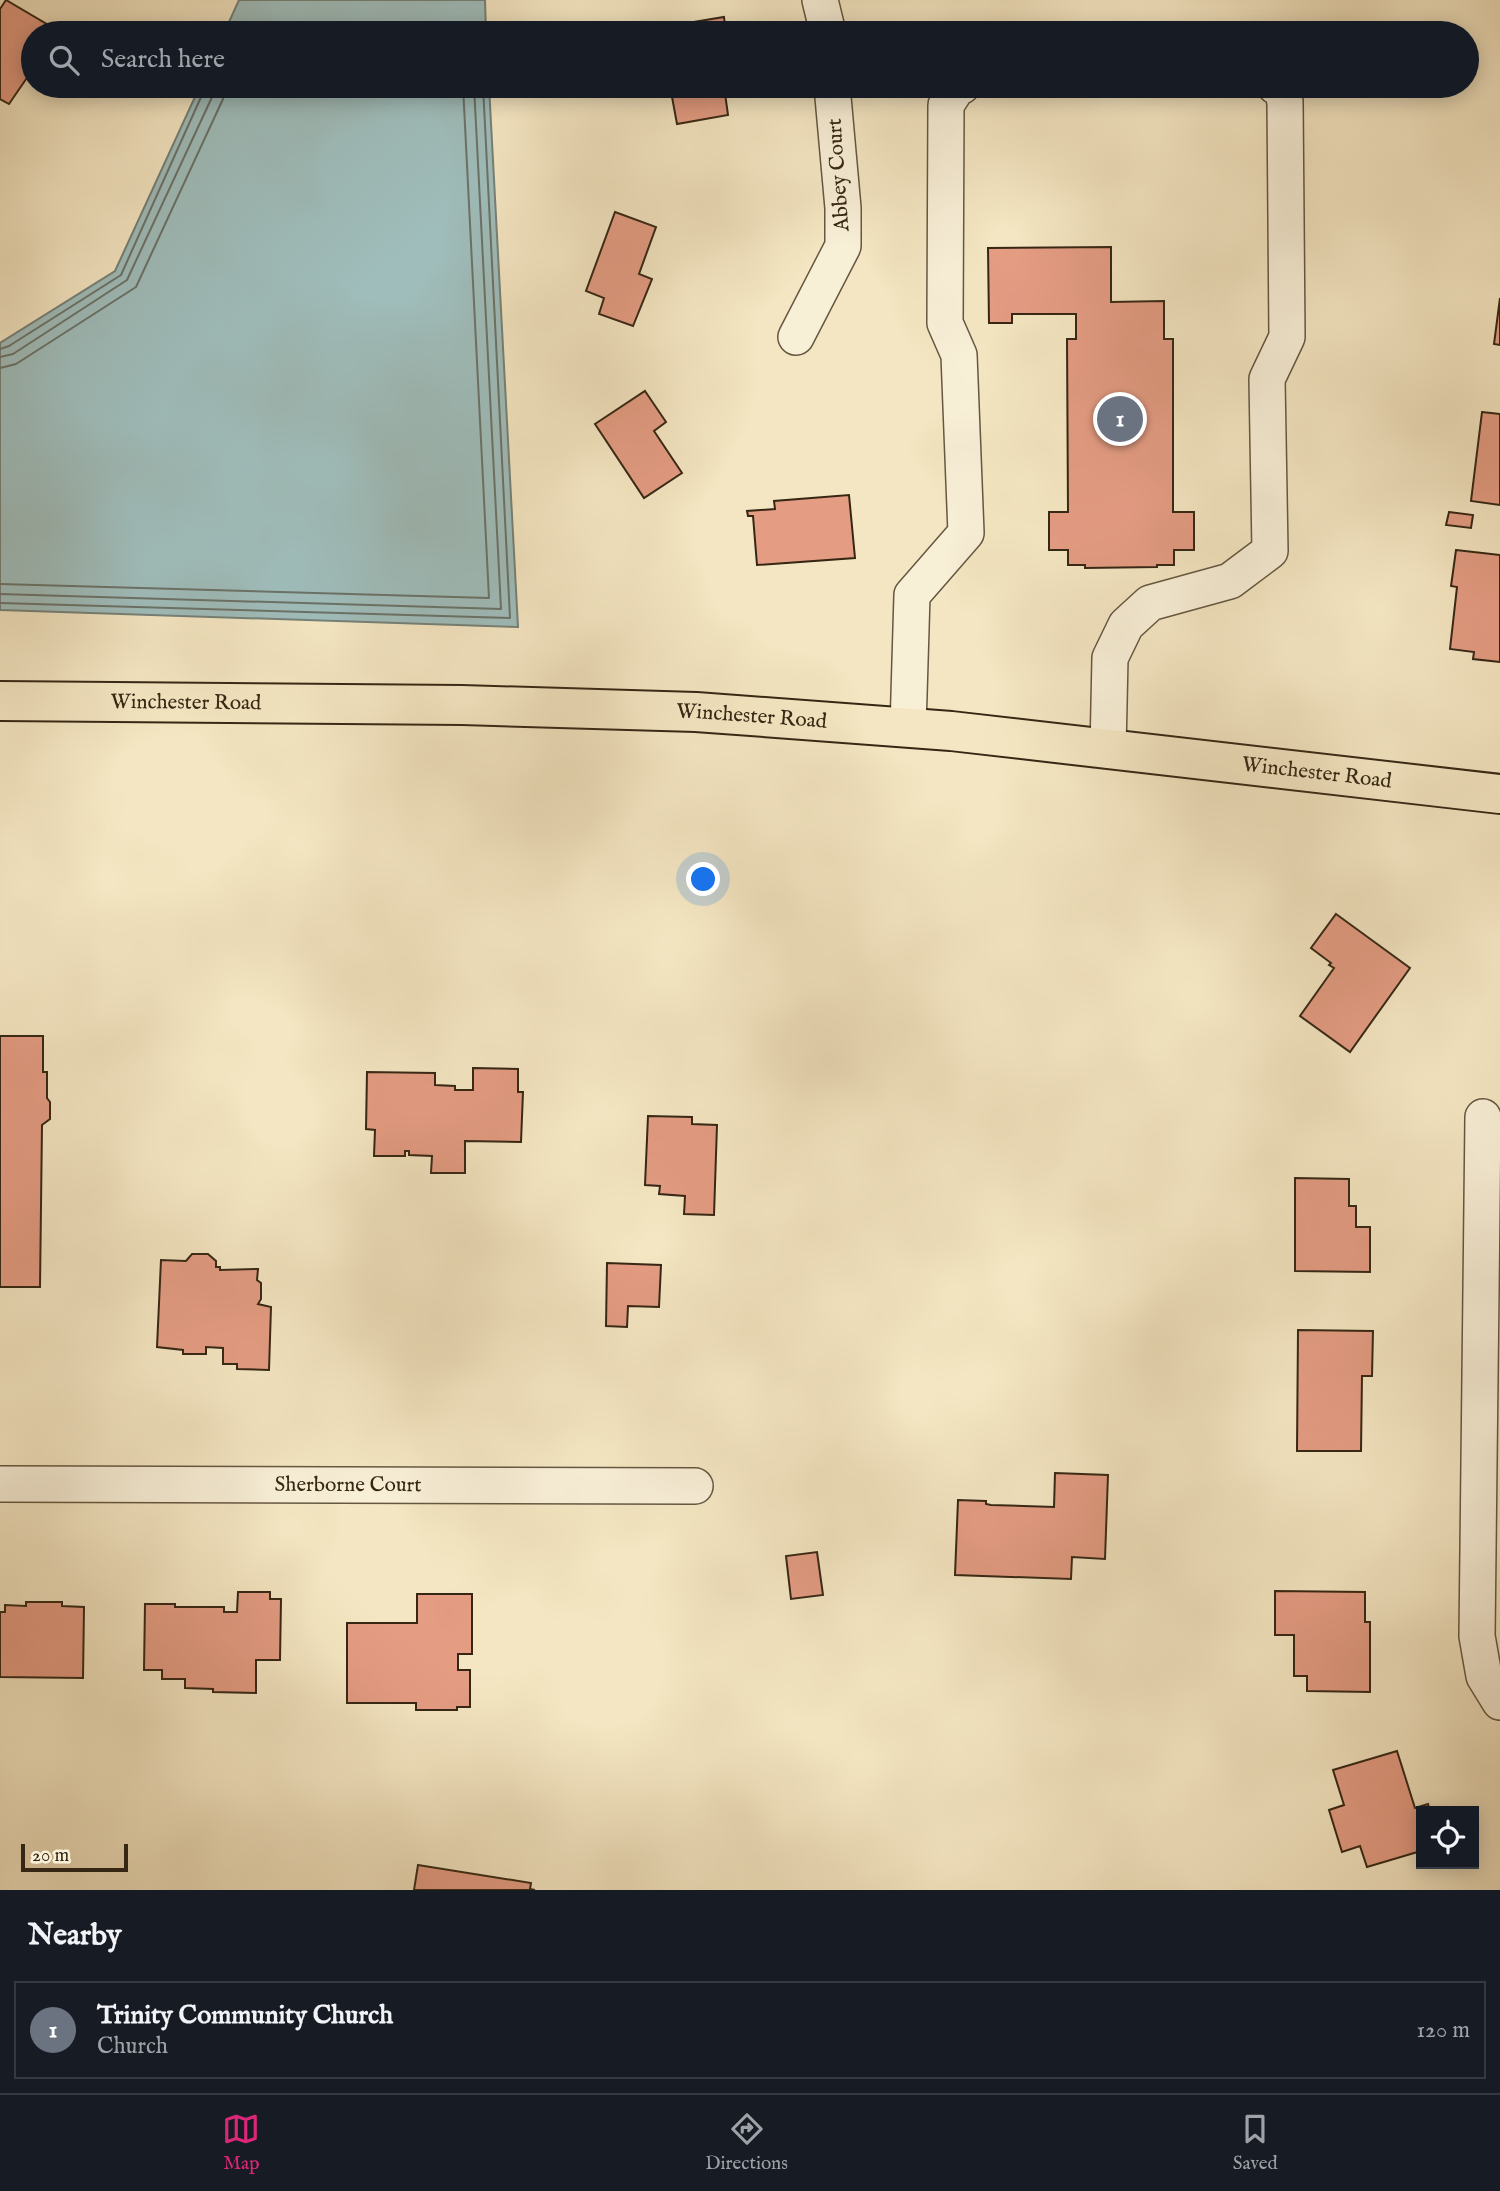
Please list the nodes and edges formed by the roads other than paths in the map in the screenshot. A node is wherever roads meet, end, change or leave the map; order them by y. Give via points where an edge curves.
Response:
1 (820, 0) edge
2 (825, 21) edge
3 (833, 98) edge
4 (951, 98) edge
5 (1284, 98) edge
6 (796, 337) dead end
7 (0, 701) edge
8 (908, 728) junction
9 (1108, 750) junction
10 (1500, 794) edge
11 (1483, 1117) dead end
12 (0, 1484) edge
13 (695, 1486) dead end
14 (1500, 1702) edge

1 - 2 street
3 - 6 street, Abbey Court via 843,246
4 - 8 street via 946,105 945,323 959,355 966,533 912,595
5 - 9 street via 1287,337 1267,380 1270,551 1230,581 1150,603 1126,625 1110,658
7 - 8 main road, Winchester Road via 462,705 696,712
8 - 9 main road, Winchester Road
9 - 10 main road, Winchester Road
11 - 14 street via 1477,1636 1484,1676
12 - 13 street, Sherborne Court

